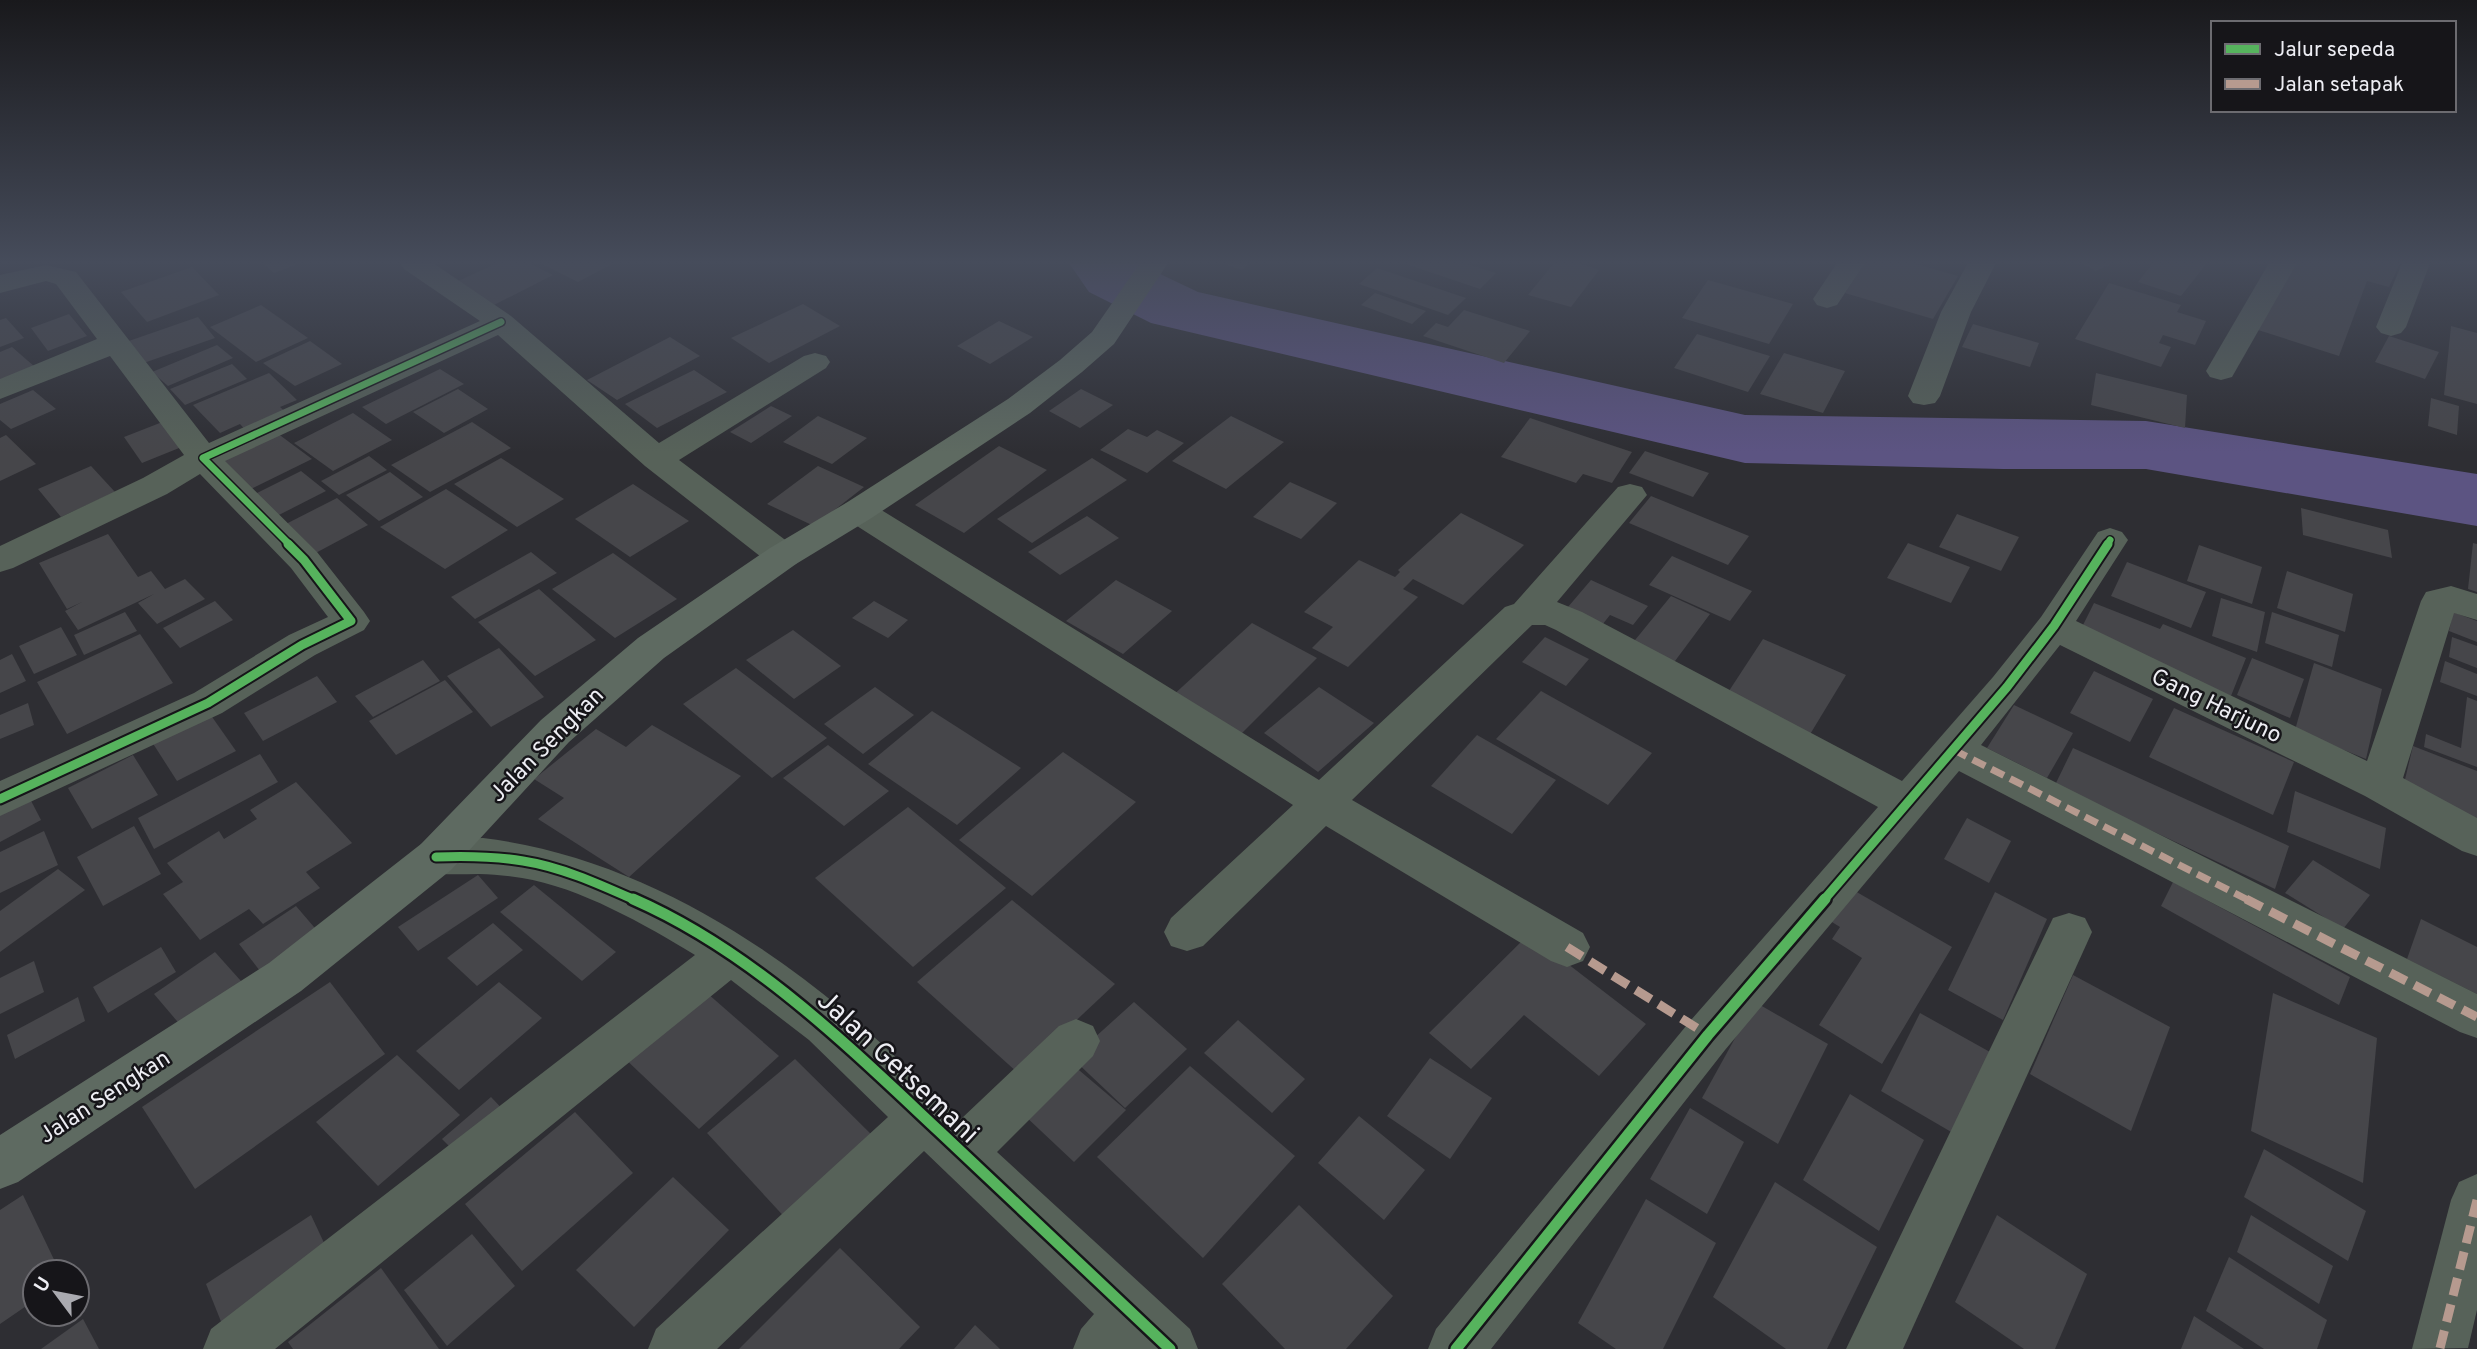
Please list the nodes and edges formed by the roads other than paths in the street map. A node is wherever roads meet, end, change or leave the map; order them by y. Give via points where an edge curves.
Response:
1 (102, 326) edge
2 (492, 326) edge
3 (506, 326) edge
4 (1111, 326) edge
5 (1951, 326) edge
6 (2247, 326) edge
7 (115, 343) junction
8 (815, 362) dead end
9 (2221, 371) dead end
10 (0, 390) edge
11 (1924, 396) dead end
12 (203, 457) junction
13 (657, 459) junction
14 (1630, 495) dead end
15 (858, 511) junction
16 (2110, 540) dead end
17 (783, 556) junction
18 (0, 560) edge
19 (2477, 607) edge
20 (1528, 612) junction
21 (2054, 626) junction
22 (1954, 750) junction
23 (2380, 785) junction
24 (0, 799) edge
25 (1321, 802) junction
26 (1907, 803) junction
27 (2477, 839) edge
28 (436, 857) junction
29 (1187, 932) dead end
30 (2069, 932) dead end
31 (1567, 947) dead end
32 (731, 953) junction
33 (2477, 1017) edge
34 (1076, 1041) dead end
35 (923, 1118) junction
36 (3, 1153) edge
37 (961, 1153) junction
38 (2477, 1200) edge
39 (1116, 1331) edge
40 (2440, 1348) edge
41 (231, 1349) edge
42 (676, 1349) edge
43 (1170, 1349) edge
44 (1456, 1349) edge
45 (1874, 1349) edge

1 - 7 street
2 - 12 street
3 - 13 street
4 - 15 main road, Jalan Sengkan via 1103,338 1019,406
5 - 11 street
6 - 9 street
7 - 10 street
7 - 12 street
8 - 13 street
12 - 18 street via 155,486
12 - 24 street via 304,560 351,621 302,645 208,703
13 - 17 street
14 - 20 street
15 - 17 main road, Jalan Sengkan
15 - 25 street
16 - 21 street
17 - 28 main road, Jalan Sengkan via 651,648 600,690
19 - 23 street via 2451,598 2439,601
20 - 25 street via 1518,616
20 - 26 street via 1542,611 1569,621
21 - 22 street
21 - 23 street, Gang Harjuno
22 - 26 street
22 - 33 street
23 - 27 street, Gang Harjuno
25 - 29 street
25 - 31 street
26 - 44 street via 1708,1035
28 - 32 street, Jalan Getsemani via 526,861 591,881 665,913
28 - 36 main road, Jalan Sengkan via 285,977
30 - 45 street
32 - 35 street, Jalan Getsemani via 826,1025
32 - 41 street
34 - 37 street
35 - 37 street, Jalan Getsemani
35 - 42 street
37 - 39 street, Jalan Getsemani
38 - 40 street
39 - 43 street, Jalan Getsemani

